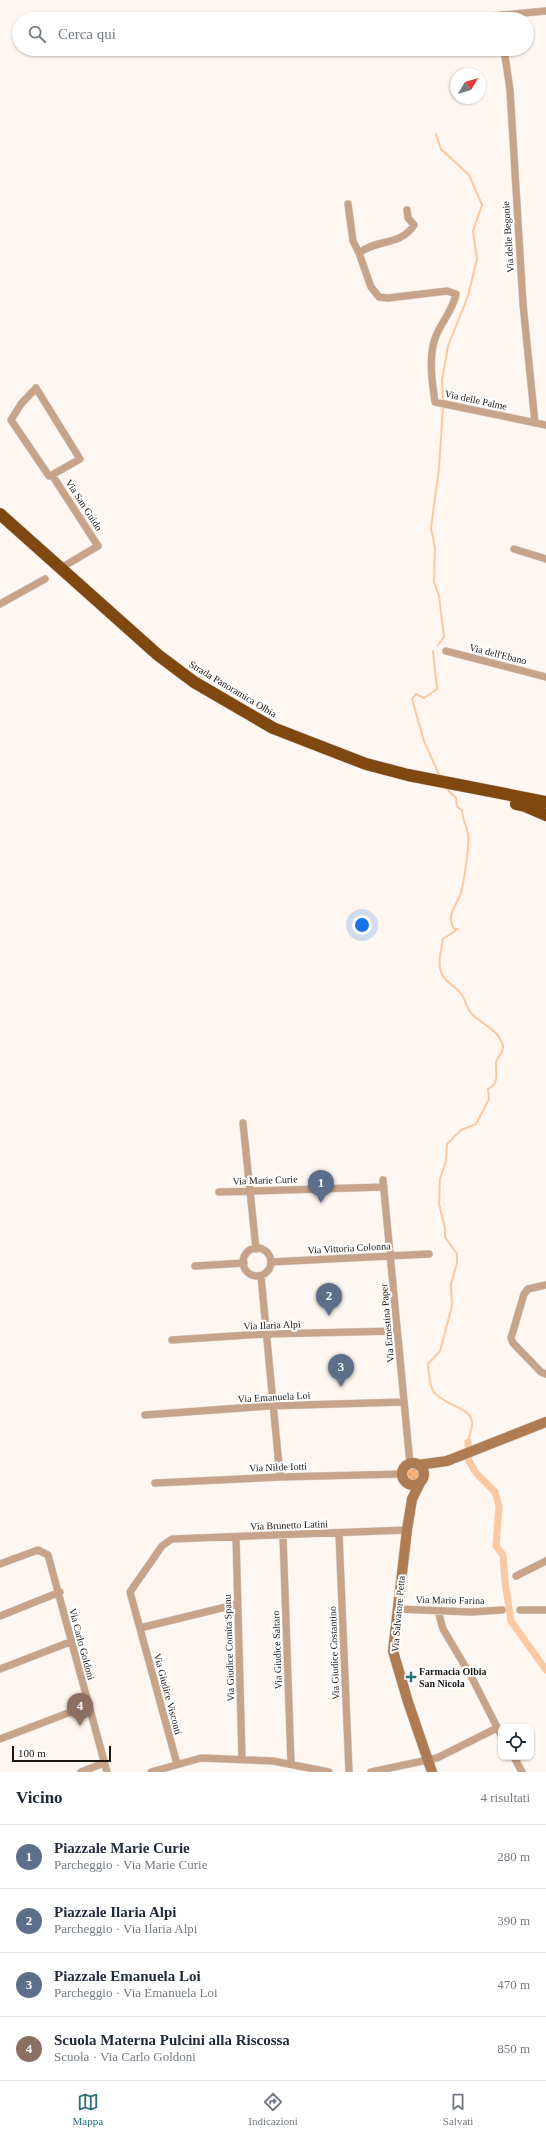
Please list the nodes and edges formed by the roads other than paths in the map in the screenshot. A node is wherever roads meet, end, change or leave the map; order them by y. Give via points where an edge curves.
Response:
1 (546, 11) edge
2 (534, 13) edge
3 (505, 56) edge
4 (348, 204) dead end
5 (407, 210) dead end
6 (359, 253) junction
7 (535, 423) junction
8 (546, 425) edge
9 (52, 476) junction
10 (0, 514) edge
11 (514, 549) dead end
12 (546, 558) edge
13 (61, 568) junction
14 (45, 579) dead end
15 (0, 604) edge
16 (446, 651) dead end
17 (546, 677) edge
18 (483, 790) junction
19 (501, 794) junction
20 (546, 797) edge
21 (546, 802) edge
22 (546, 814) edge
23 (243, 1123) dead end
24 (384, 1183) joint
25 (250, 1190) junction
26 (219, 1192) dead end
27 (256, 1249) junction
28 (429, 1254) dead end
29 (391, 1256) junction
30 (271, 1262) junction
31 (244, 1263) junction
32 (195, 1266) dead end
33 (260, 1276) junction
34 (546, 1285) edge
35 (397, 1331) junction
36 (265, 1334) junction
37 (172, 1340) dead end
38 (546, 1374) edge
39 (404, 1402) junction
40 (272, 1406) junction
41 (145, 1415) dead end
42 (546, 1422) edge
43 (447, 1461) junction
44 (414, 1464) junction
45 (280, 1477) junction
46 (404, 1478) junction
47 (421, 1481) junction
48 (155, 1483) dead end
49 (412, 1499) junction
50 (407, 1530) junction
51 (339, 1534) junction
52 (283, 1536) junction
53 (236, 1537) junction
54 (172, 1539) joint
55 (546, 1561) edge
56 (0, 1564) edge
57 (516, 1576) dead end
58 (60, 1592) junction
59 (238, 1604) junction
60 (397, 1609) junction
61 (502, 1610) dead end
62 (520, 1610) dead end
63 (546, 1610) edge
64 (438, 1611) junction
65 (0, 1616) edge
66 (140, 1628) junction
67 (70, 1642) junction
68 (0, 1669) edge
69 (89, 1705) junction
70 (498, 1729) edge
71 (498, 1731) edge
72 (0, 1739) edge
73 (242, 1758) junction
74 (430, 1760) junction
75 (516, 1760) edge
76 (104, 1763) junction
77 (177, 1764) junction
78 (291, 1764) junction
79 (81, 1772) edge
80 (107, 1772) edge
81 (151, 1772) edge
82 (329, 1772) edge
83 (349, 1772) edge
84 (371, 1772) edge
85 (432, 1772) edge
86 (522, 1772) edge

1 - 2 street
3 - 7 street, Via delle Begonie via 510,90 523,304
4 - 6 street via 353,241
5 - 6 street via 408,218 414,225 410,232 399,240 365,248
6 - 7 street, Via delle Palme via 371,288 379,297 448,291 456,294 454,304 435,338 431,357 435,402
7 - 8 street, Via delle Palme
9 - 9 street, Via San Guido via 80,459 36,388 11,420 49,476
9 - 13 street, Via San Guido via 98,546
10 - 13 highway, Strada Panoramica Olbia
11 - 12 street
13 - 18 highway, Strada Panoramica Olbia via 158,655 194,682 273,728 366,764
14 - 15 street
16 - 17 street, Via dell'Ebano
18 - 19 highway
18 - 22 highway via 494,800 525,806
19 - 20 highway via 517,791
19 - 21 highway
23 - 25 street
24 - 25 street, Via Marie Curie
24 - 29 street, Via Ernestina Paper
25 - 26 street, Via Marie Curie
25 - 27 street
27 - 30 street via 266,1252
27 - 31 street via 246,1254
28 - 29 street, Via Vittoria Colonna
29 - 30 street, Via Vittoria Colonna
29 - 35 street, Via Ernestina Paper
30 - 33 street via 267,1272
31 - 32 street
31 - 33 street via 248,1273
33 - 36 street
34 - 38 street via 528,1289 524,1294 511,1338 517,1348
35 - 36 street, Via Ilaria Alpi
35 - 39 street, Via Ernestina Paper
36 - 37 street, Via Ilaria Alpi
36 - 40 street
39 - 40 street, Via Emanuela Loi
39 - 44 street, Via Ernestina Paper
40 - 41 street, Via Emanuela Loi
40 - 45 street
42 - 43 street, Via Salvatore Petta
43 - 44 street, Via Salvatore Petta
43 - 47 street, Via Salvatore Petta
44 - 46 street via 405,1466
44 - 47 street via 423,1470
45 - 46 street, Via Nilde Iotti
45 - 48 street, Via Nilde Iotti
46 - 47 street via 413,1485
46 - 49 street, Via Salvatore Petta
47 - 49 street, Via Salvatore Petta
49 - 50 street, Via Salvatore Petta
50 - 51 street, Via Brunetto Latini
50 - 60 street, Via Salvatore Petta
51 - 52 street, Via Brunetto Latini
51 - 83 street, Via Giudice Costantino
52 - 53 street, Via Brunetto Latini
52 - 78 street, Via Giudice Saltaro
53 - 54 street, Via Brunetto Latini
53 - 59 street, Via Giudice Comita Spanu
54 - 66 street, Via Giudice Visconti via 162,1546 130,1592
55 - 57 street
56 - 58 street, Via Carlo Goldoni via 38,1550 48,1555
58 - 65 street
58 - 67 street, Via Carlo Goldoni
59 - 66 street
59 - 73 street, Via Giudice Comita Spanu
60 - 64 street, Via Mario Farina
60 - 74 street, Via Salvatore Petta via 393,1651 408,1702
61 - 64 street, Via Mario Farina
62 - 63 street
64 - 70 street via 442,1629 471,1676
66 - 77 street, Via Giudice Visconti
67 - 68 street
67 - 69 street, Via Carlo Goldoni
69 - 72 street
69 - 76 street, Via Carlo Goldoni
71 - 74 street
73 - 77 street via 201,1758
73 - 78 street
74 - 84 street
74 - 85 street, Via Salvatore Petta
75 - 86 street
76 - 79 street
76 - 80 street, Via Carlo Goldoni
77 - 81 street
78 - 82 street

